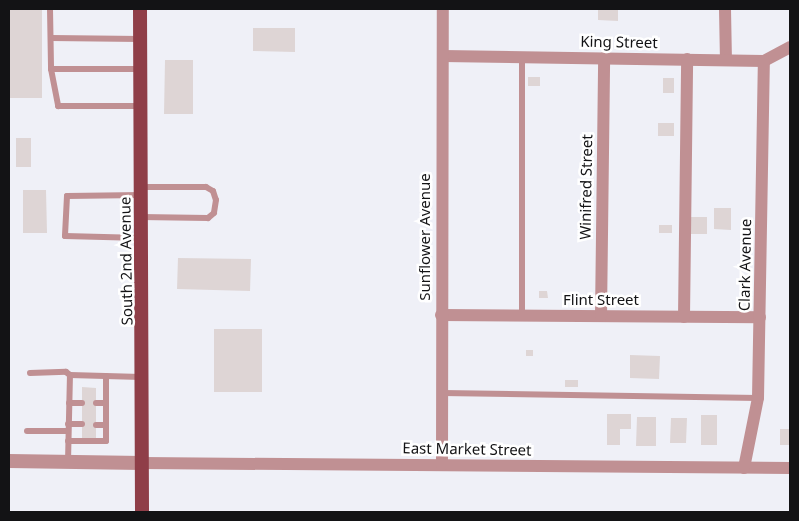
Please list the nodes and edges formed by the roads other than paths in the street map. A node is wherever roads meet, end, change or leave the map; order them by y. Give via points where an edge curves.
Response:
1 (50, 9) edge
2 (140, 9) edge
3 (443, 9) edge
4 (726, 9) edge
5 (51, 38) junction
6 (140, 39) junction
7 (790, 47) edge
8 (443, 56) junction
9 (522, 57) junction
10 (604, 58) junction
11 (687, 59) junction
12 (726, 60) junction
13 (764, 61) junction
14 (51, 69) junction
15 (140, 70) junction
16 (140, 106) junction
17 (141, 191) junction
18 (142, 217) junction
19 (142, 238) junction
20 (441, 315) junction
21 (522, 316) junction
22 (601, 316) junction
23 (684, 317) junction
24 (760, 317) junction
25 (30, 373) dead end
26 (70, 375) junction
27 (106, 376) junction
28 (143, 378) junction
29 (442, 393) junction
30 (758, 398) junction
31 (69, 403) junction
32 (82, 403) dead end
33 (96, 403) dead end
34 (106, 403) junction
35 (82, 424) dead end
36 (96, 425) dead end
37 (106, 425) junction
38 (68, 428) junction
39 (27, 430) dead end
40 (68, 441) junction
41 (9, 461) edge
42 (68, 462) junction
43 (142, 463) junction
44 (442, 465) junction
45 (744, 468) junction
46 (790, 468) edge
47 (142, 512) edge

1 - 5 lane
2 - 6 main road, South 2nd Avenue
3 - 8 street, Sunflower Avenue
4 - 12 street
5 - 6 lane
5 - 14 lane
6 - 15 main road, South 2nd Avenue
7 - 13 street, King Street
8 - 9 street, King Street
8 - 20 street, Sunflower Avenue
9 - 10 street, King Street
9 - 21 lane
10 - 11 street, King Street
10 - 22 street, Winifred Street
11 - 12 street, King Street
11 - 23 street
12 - 13 street, King Street
13 - 24 street, Clark Avenue
14 - 15 lane
14 - 16 lane via 58,106
15 - 16 main road, South 2nd Avenue
16 - 17 main road, South 2nd Avenue
17 - 18 main road, South 2nd Avenue
17 - 18 lane via 206,188 213,191 216,200 214,213 208,218
17 - 19 lane via 67,196 64,236
18 - 19 main road, South 2nd Avenue
19 - 28 main road, South 2nd Avenue
20 - 21 street, Flint Street
20 - 29 street, Sunflower Avenue
21 - 22 street, Flint Street
22 - 23 street, Flint Street
23 - 24 street, Flint Street
24 - 30 street, Clark Avenue
25 - 26 lane via 66,372
26 - 27 lane
26 - 31 lane
27 - 28 lane
27 - 34 lane
28 - 43 main road, South 2nd Avenue
29 - 30 lane
29 - 44 street, Sunflower Avenue
30 - 45 street, Clark Avenue
31 - 32 lane
31 - 38 lane
33 - 34 lane
34 - 37 lane
35 - 38 lane
36 - 37 lane
37 - 40 lane via 106,441
38 - 39 lane
38 - 40 lane
40 - 42 lane
41 - 42 street
42 - 43 street
43 - 44 street, East Market Street
43 - 47 main road, South 2nd Avenue
44 - 45 street, East Market Street
45 - 46 street, East Market Street

